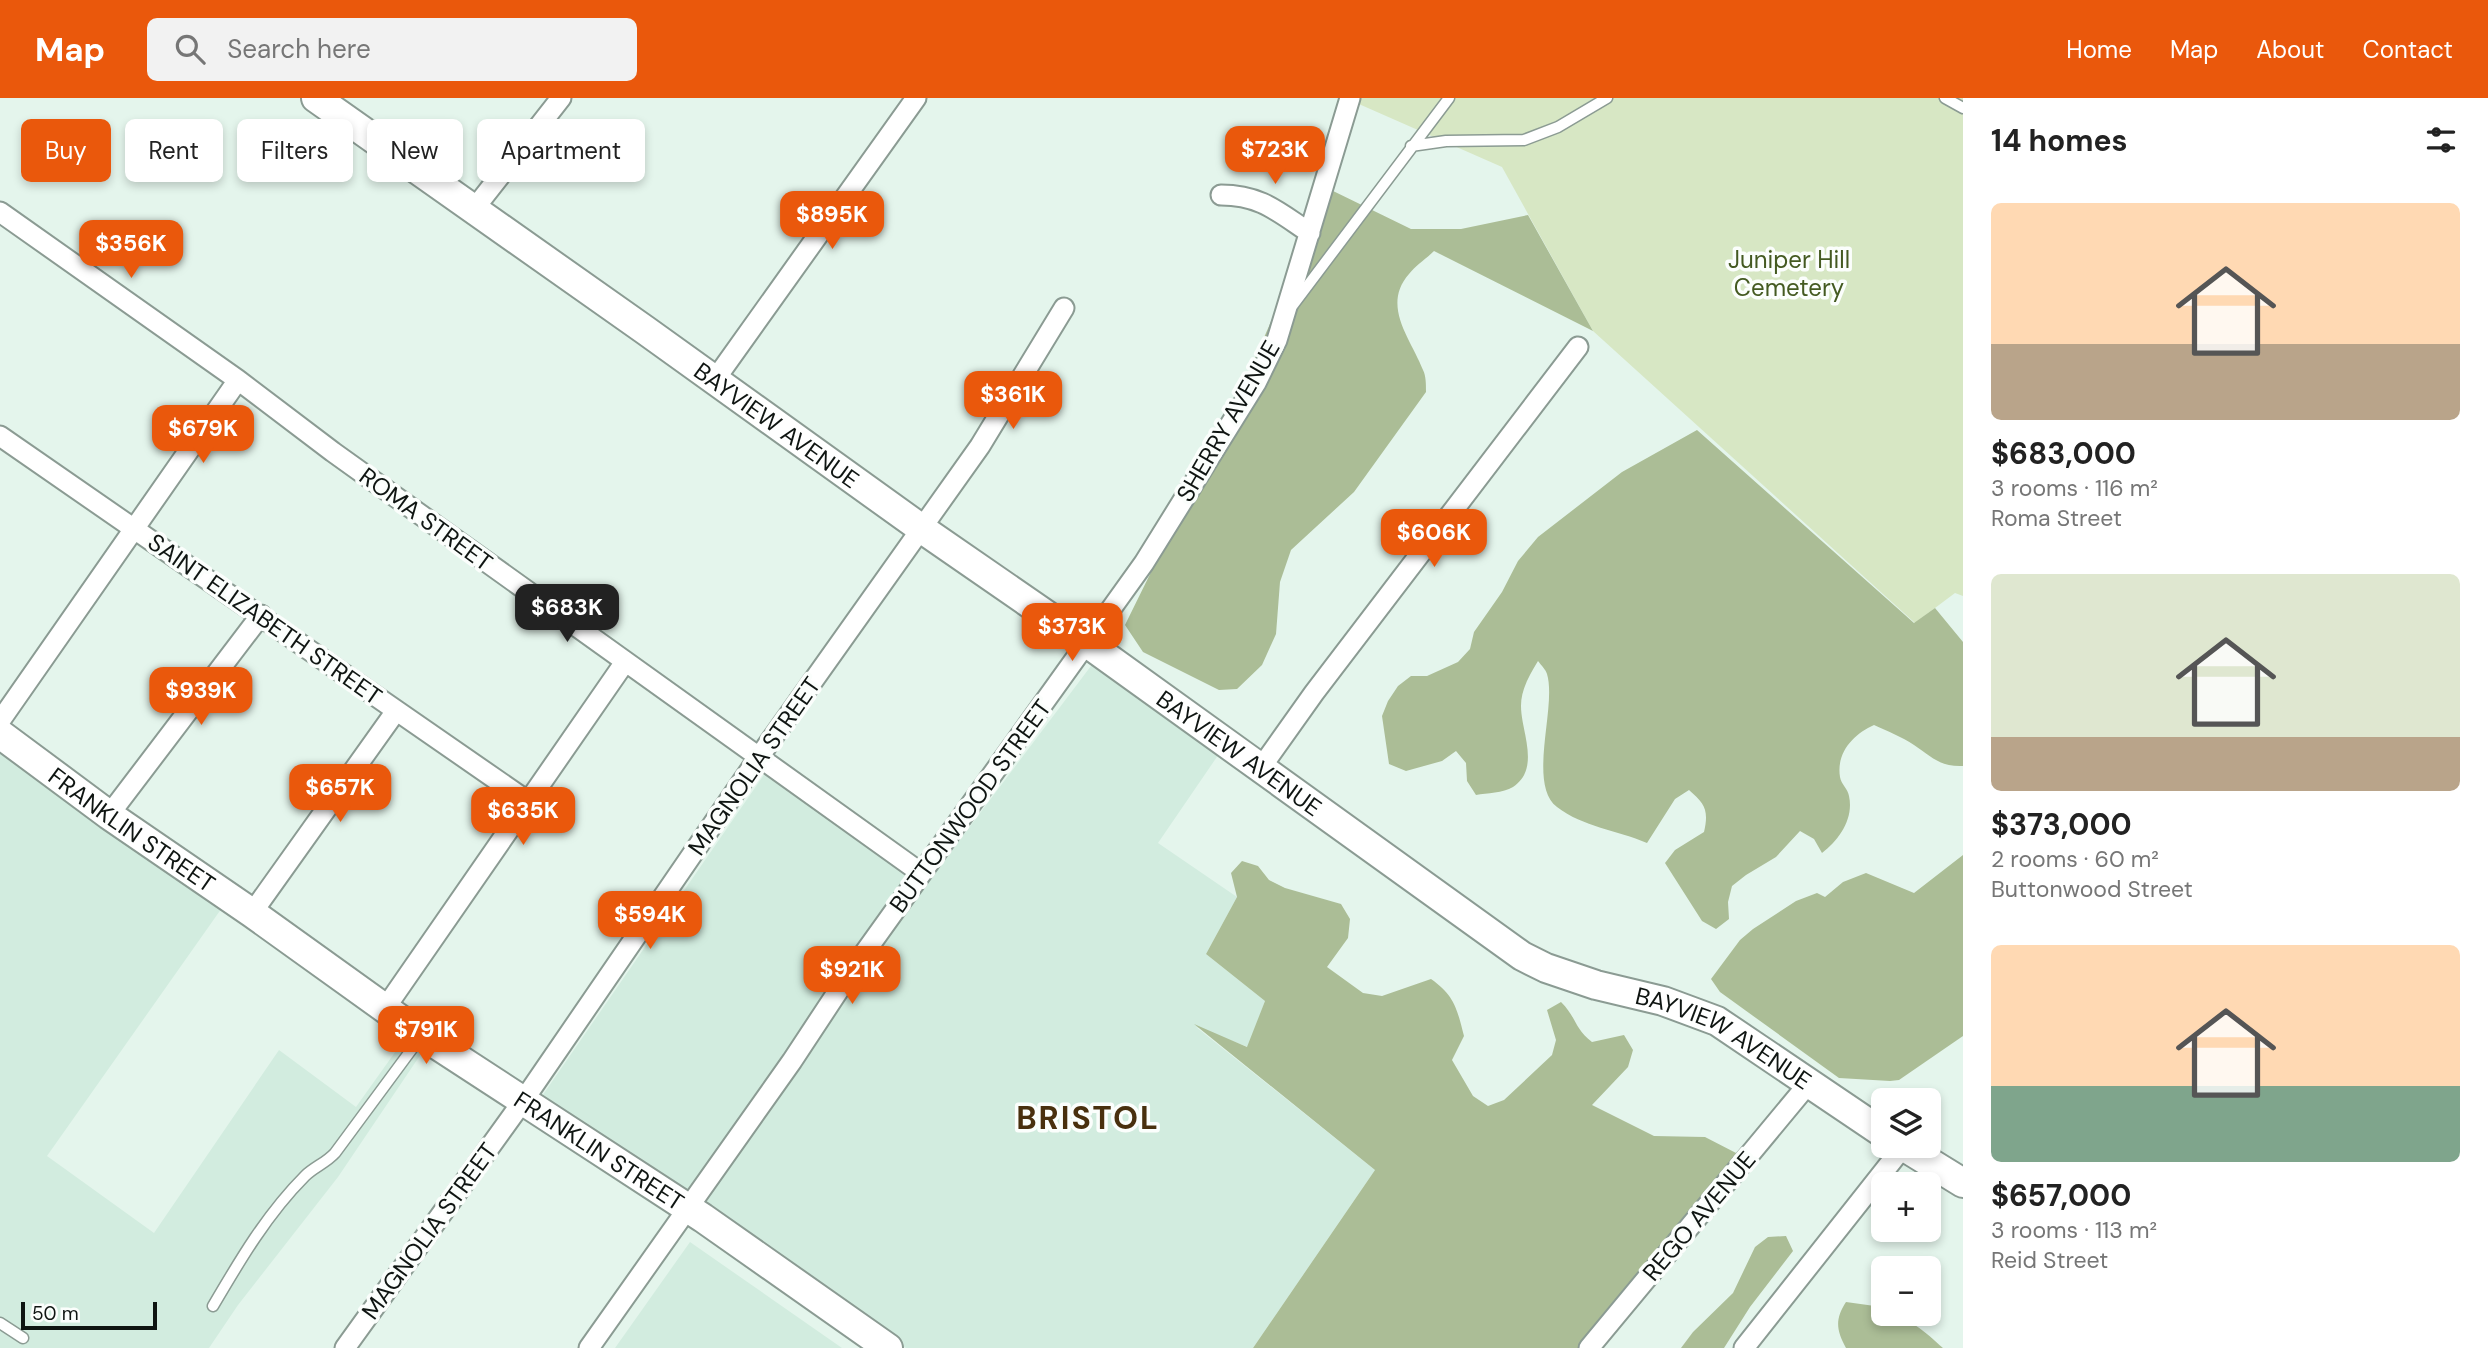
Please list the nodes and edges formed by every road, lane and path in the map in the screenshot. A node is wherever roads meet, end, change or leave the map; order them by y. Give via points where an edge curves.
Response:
1 (316, 98) edge
2 (561, 98) edge
3 (916, 98) edge
4 (1350, 98) edge
5 (1449, 98) edge
6 (1606, 98) edge
7 (1945, 98) edge
8 (1963, 108) edge
9 (1411, 146) junction
10 (1222, 195) dead end
11 (474, 209) junction
12 (0, 212) edge
13 (1310, 233) junction
14 (1064, 308) dead end
15 (1284, 316) junction
16 (1578, 347) dead end
17 (238, 380) junction
18 (714, 381) junction
19 (0, 436) edge
20 (134, 527) junction
21 (922, 529) junction
22 (261, 615) junction
23 (1087, 643) junction
24 (625, 662) junction
25 (396, 711) junction
26 (0, 721) edge
27 (0, 734) edge
28 (759, 757) junction
29 (1260, 769) junction
30 (530, 803) junction
31 (109, 815) junction
32 (921, 873) junction
33 (252, 913) junction
34 (386, 1007) junction
35 (422, 1035) junction
36 (1809, 1083) junction
37 (523, 1101) junction
38 (1871, 1125) edge
39 (1894, 1158) edge
40 (1922, 1158) edge
41 (1963, 1183) edge
42 (688, 1209) junction
43 (213, 1306) dead end
44 (0, 1323) edge
45 (23, 1338) dead end
46 (345, 1348) edge
47 (589, 1348) edge
48 (888, 1348) edge
49 (1589, 1348) edge
50 (1744, 1348) edge

1 - 11 main road, BAYVIEW AVENUE
2 - 11 street
3 - 18 street
4 - 13 street, SHERRY AVENUE
5 - 9 lane
6 - 9 lane via 1524,141
7 - 8 lane
9 - 15 lane
10 - 13 street via 1259,199
11 - 18 main road, BAYVIEW AVENUE
12 - 17 street, ROMA STREET
13 - 15 street, SHERRY AVENUE
14 - 21 street, MAGNOLIA STREET via 980,446
15 - 23 street, SHERRY AVENUE via 1256,383 1144,563
16 - 29 street
17 - 20 street
17 - 24 street, ROMA STREET
18 - 21 main road, BAYVIEW AVENUE
19 - 20 street, SAINT ELIZABETH STREET
20 - 22 street, SAINT ELIZABETH STREET
20 - 26 street
21 - 23 main road, BAYVIEW AVENUE
21 - 28 street, MAGNOLIA STREET
22 - 25 street, SAINT ELIZABETH STREET
22 - 31 street
23 - 29 main road, BAYVIEW AVENUE
23 - 32 street, BUTTONWOOD STREET
24 - 28 street, ROMA STREET
24 - 30 street
25 - 30 street, SAINT ELIZABETH STREET
25 - 33 street
27 - 31 main road, FRANKLIN STREET
28 - 32 street, ROMA STREET
28 - 37 street, MAGNOLIA STREET
29 - 36 main road, BAYVIEW AVENUE via 1522,956 1596,985 1663,1001 1717,1021
30 - 34 street
31 - 33 main road, FRANKLIN STREET
32 - 42 street, BUTTONWOOD STREET
33 - 34 main road, FRANKLIN STREET
34 - 35 main road, FRANKLIN STREET
35 - 37 main road, FRANKLIN STREET
35 - 43 lane via 326,1164 306,1174 247,1246
36 - 38 main road, BAYVIEW AVENUE
36 - 49 street, REGO AVENUE
37 - 42 main road, FRANKLIN STREET
37 - 46 street, MAGNOLIA STREET
39 - 50 street
40 - 41 main road
42 - 47 street, BUTTONWOOD STREET
42 - 48 main road, FRANKLIN STREET
44 - 45 lane

